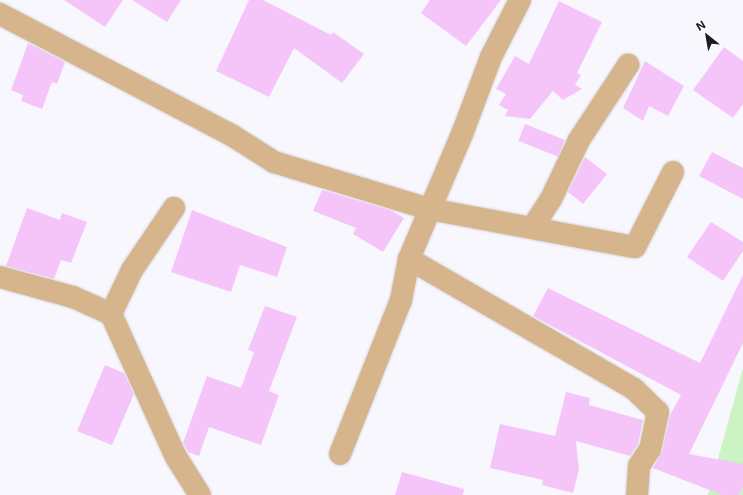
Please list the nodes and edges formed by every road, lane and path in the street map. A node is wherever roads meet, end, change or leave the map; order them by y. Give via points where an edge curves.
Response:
1 (520, 0) edge
2 (0, 14) edge
3 (628, 65) dead end
4 (673, 172) dead end
5 (174, 208) dead end
6 (429, 209) junction
7 (532, 228) junction
8 (408, 258) junction
9 (0, 277) edge
10 (111, 314) junction
11 (340, 454) dead end
12 (200, 495) edge
13 (637, 495) edge

1 - 6 street via 490,57 462,134
2 - 6 street via 233,136 274,162
3 - 7 street via 583,133 551,199
4 - 7 street via 635,247
5 - 10 street via 148,251 132,270
6 - 7 street
6 - 8 street
8 - 11 street via 401,300
8 - 13 street via 634,389 658,412 650,449 639,466
9 - 10 street via 73,297
10 - 12 street via 173,450

